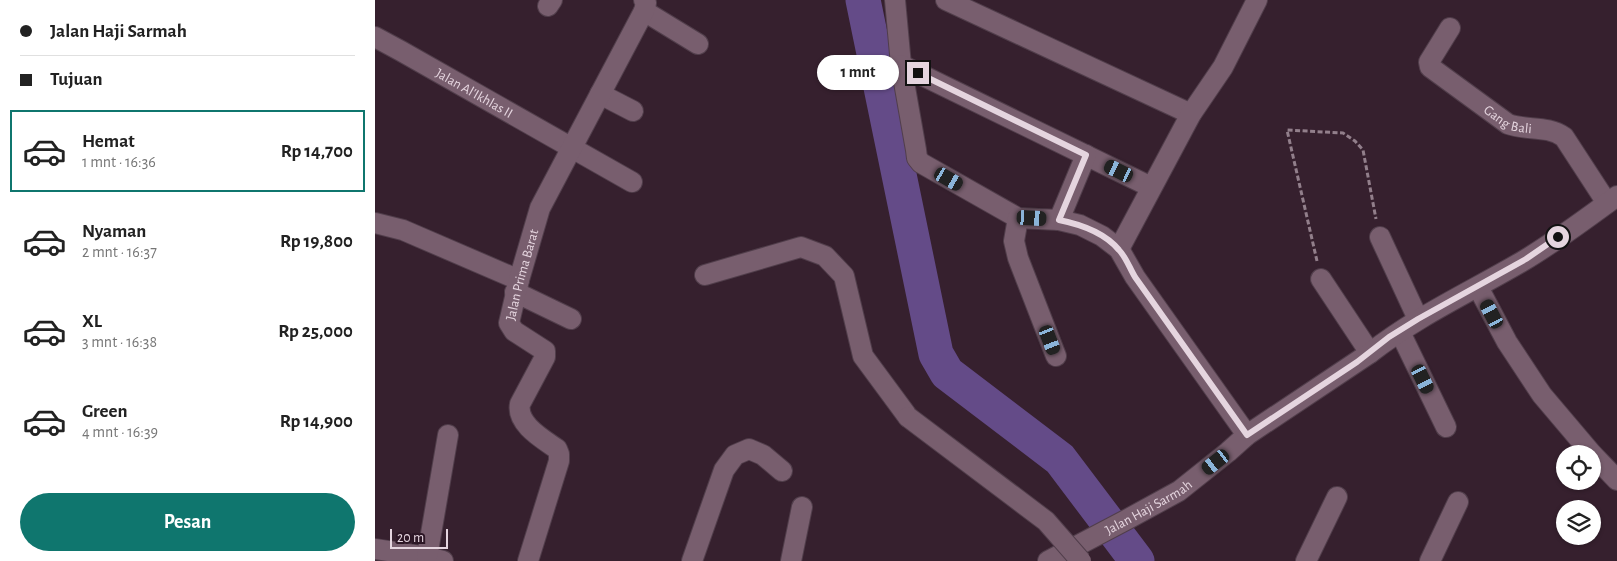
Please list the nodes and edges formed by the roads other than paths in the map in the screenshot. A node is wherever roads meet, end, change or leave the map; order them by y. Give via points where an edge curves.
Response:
1 (895, 0) edge
2 (946, 0) edge
3 (1257, 0) edge
4 (644, 5) edge
5 (1449, 28) dead end
6 (375, 37) edge
7 (698, 44) dead end
8 (901, 65) junction
9 (601, 94) junction
10 (633, 111) dead end
11 (1191, 114) junction
12 (573, 148) junction
13 (1086, 155) junction
14 (632, 182) dead end
15 (1151, 187) junction
16 (1612, 200) edge
17 (1018, 218) junction
18 (1059, 220) junction
19 (375, 223) edge
20 (1380, 237) road end
21 (1119, 249) junction
22 (705, 275) dead end
23 (1321, 279) road end
24 (517, 286) junction
25 (1478, 287) junction
26 (571, 319) dead end
27 (1418, 319) junction
28 (1400, 332) junction
29 (1370, 352) junction
30 (1056, 356) dead end
31 (1446, 427) dead end
32 (448, 435) dead end
33 (1247, 435) junction
34 (1584, 445) edge
35 (1601, 463) edge
36 (782, 471) dead end
37 (1617, 480) edge
38 (1337, 497) dead end
39 (1458, 502) dead end
40 (802, 507) dead end
41 (375, 549) edge
42 (1082, 552) edge
43 (435, 559) edge
44 (528, 561) edge
45 (692, 561) edge
46 (791, 561) edge
47 (1048, 561) edge
48 (1306, 561) edge
49 (1430, 561) edge

1 - 8 street
2 - 11 street
3 - 11 street via 1223,67
4 - 7 street
4 - 9 street, Jalan Prima Barat
5 - 16 street, Gang Bali via 1429,62 1430,67 1508,124 1553,131 1564,137
6 - 12 street, Jalan Al'Ikhlas II
8 - 13 street
8 - 17 street via 917,158
9 - 10 street
9 - 12 street, Jalan Prima Barat
11 - 15 street
12 - 14 street, Jalan Al'Ikhlas II
12 - 24 street, Jalan Prima Barat via 540,208
13 - 15 street
13 - 18 street
15 - 21 street
16 - 25 street, Jalan Haji Sarmah via 1526,259
17 - 18 street
17 - 30 street via 1014,241 1018,258
18 - 21 street via 1081,225
19 - 24 street via 403,230
20 - 27 street
21 - 33 street via 1135,277
22 - 42 street, bridge via 801,247 825,256 844,276 863,356 908,417
23 - 29 street
24 - 26 street
24 - 44 street, Jalan Prima Barat via 509,324 514,331 545,351 519,410 527,426 559,454
25 - 27 street, Jalan Haji Sarmah
25 - 34 street via 1507,342 1542,395
27 - 28 street, Jalan Haji Sarmah
28 - 29 street, Jalan Haji Sarmah
28 - 31 street
29 - 33 street, Jalan Haji Sarmah
32 - 43 street
33 - 42 street, Jalan Haji Sarmah via 1179,491 1127,520
35 - 37 street
36 - 45 street via 763,455 749,449 735,455 724,470
38 - 48 street
39 - 49 street
40 - 46 street
41 - 43 street
42 - 47 street, Jalan Haji Sarmah

